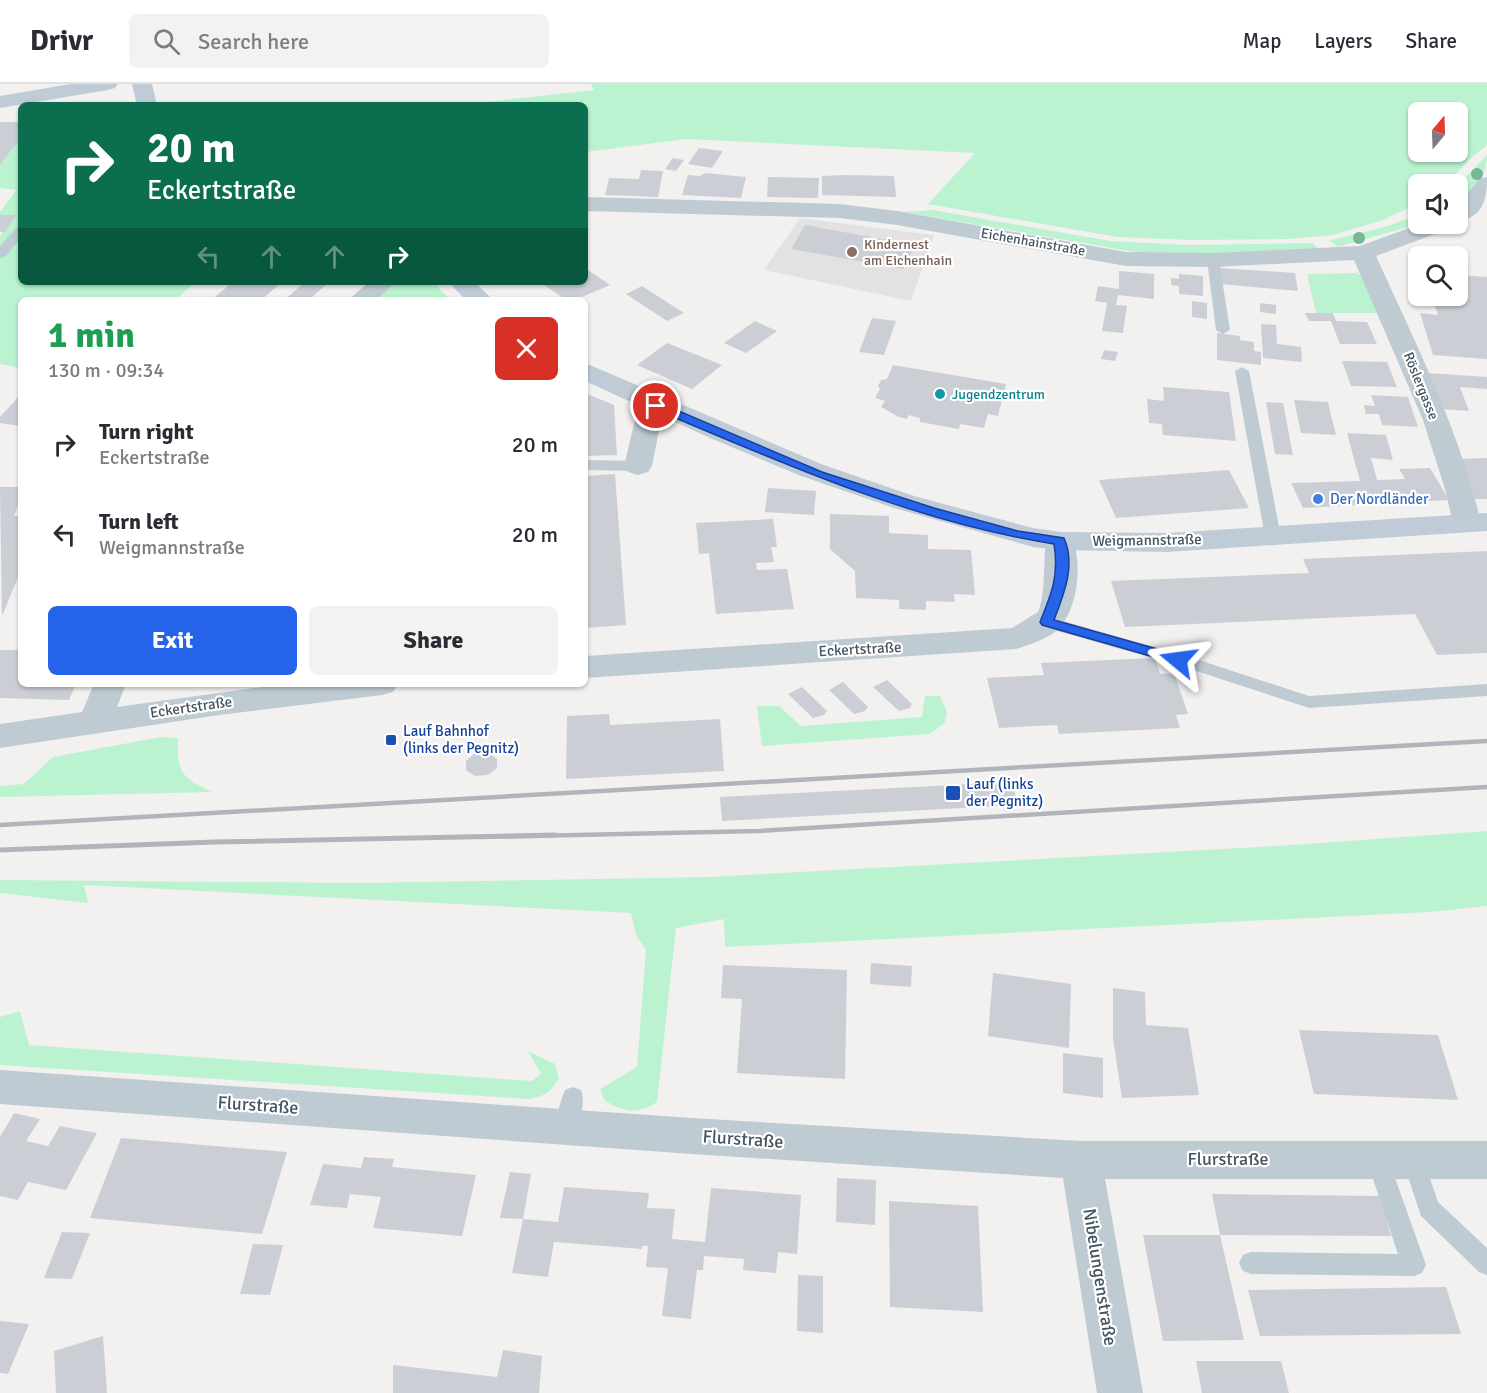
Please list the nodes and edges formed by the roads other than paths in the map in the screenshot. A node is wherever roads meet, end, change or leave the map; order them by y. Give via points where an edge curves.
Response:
1 (108, 84) edge
2 (142, 84) edge
3 (0, 102) edge
4 (146, 102) edge
5 (1487, 184) edge
6 (588, 204) edge
7 (1468, 208) edge
8 (18, 233) edge
9 (1414, 234) edge
10 (0, 254) edge
11 (1363, 254) junction
12 (1213, 260) junction
13 (380, 285) edge
14 (464, 285) edge
15 (364, 297) edge
16 (478, 297) edge
17 (1223, 330) dead end
18 (1242, 371) dead end
19 (588, 372) edge
20 (656, 406) junction
21 (588, 465) edge
22 (638, 466) joint
23 (1477, 523) edge
24 (1273, 537) junction
25 (1059, 541) junction
26 (1046, 622) junction
27 (588, 667) edge
28 (109, 687) edge
29 (358, 687) edge
30 (1487, 690) edge
31 (95, 720) junction
32 (0, 736) edge
33 (0, 1087) edge
34 (1395, 1159) junction
35 (1081, 1160) junction
36 (1487, 1160) edge
37 (1251, 1263) dead end
38 (1487, 1264) edge
39 (1120, 1393) edge

1 - 3 street
2 - 4 street
5 - 7 street
6 - 12 street, Eichenhainstraße via 840,211 1126,259
8 - 10 lane
9 - 11 street, Eichenhainstraße
11 - 12 street, Eichenhainstraße
11 - 23 street, Röslergasse via 1427,399 1462,500
12 - 17 lane
13 - 15 street
14 - 16 street
18 - 24 lane
19 - 20 street, Weigmannstraße
20 - 22 street via 648,420
20 - 25 street, Weigmannstraße via 818,474 930,511
21 - 22 lane
23 - 24 street, Weigmannstraße
24 - 25 street, Weigmannstraße via 1135,543
25 - 26 street via 1064,566
26 - 27 street, Eckertstraße via 1016,638
26 - 30 lane via 1309,702
28 - 31 street
29 - 31 street, Eckertstraße
31 - 32 street, Eckertstraße
33 - 35 street, Flurstraße via 570,1111
34 - 35 street, Flurstraße
34 - 36 street, Flurstraße
34 - 37 lane via 1414,1265
34 - 38 lane via 1429,1208
35 - 39 street, Nibelungenstraße

